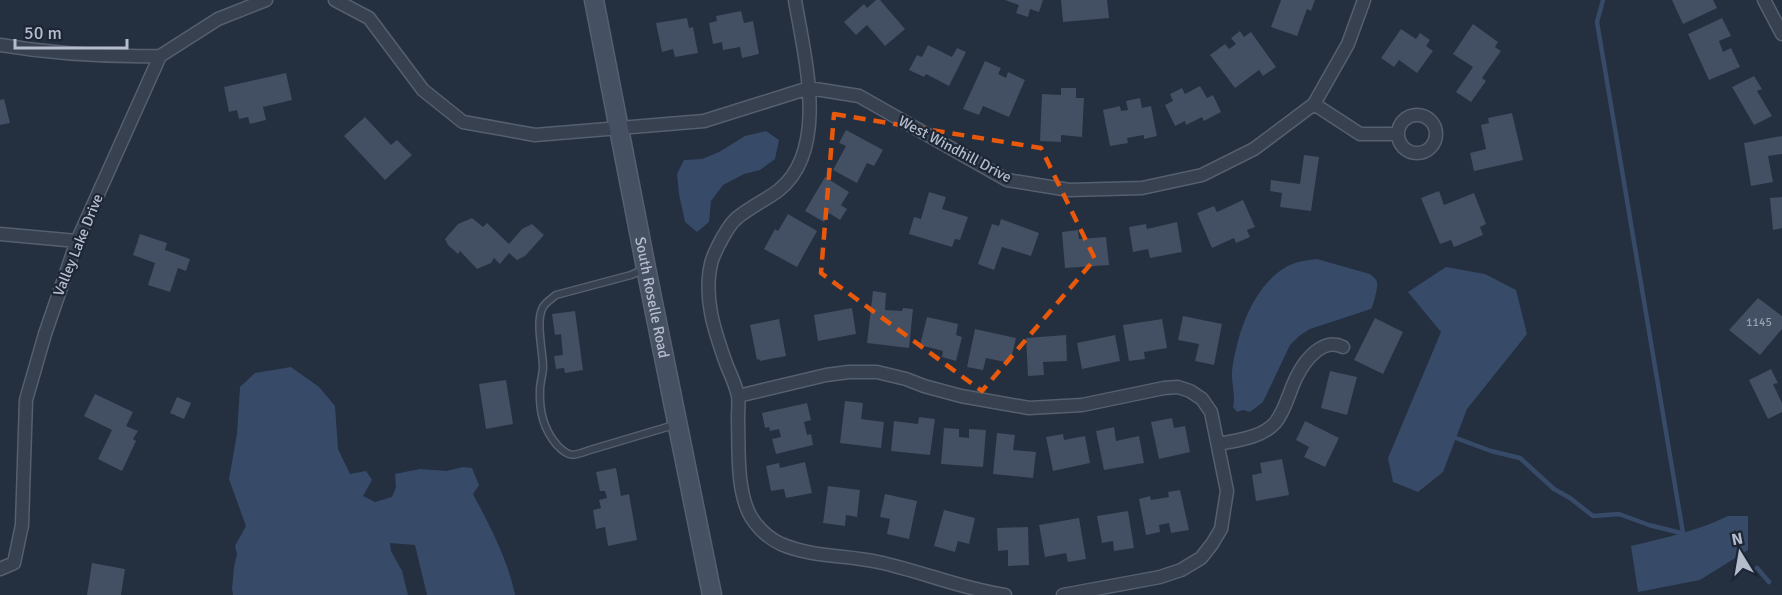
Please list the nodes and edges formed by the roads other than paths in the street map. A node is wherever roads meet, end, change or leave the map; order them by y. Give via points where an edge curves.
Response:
1 (266, 0) edge
2 (335, 0) edge
3 (594, 0) edge
4 (795, 0) edge
5 (1364, 0) edge
6 (1764, 0) edge
7 (1782, 34) edge
8 (0, 45) edge
9 (160, 56) junction
10 (809, 88) junction
11 (1314, 104) junction
12 (619, 127) junction
13 (1397, 134) dead end
14 (0, 234) edge
15 (77, 240) junction
16 (646, 268) junction
17 (1343, 347) dead end
18 (738, 396) junction
19 (677, 424) junction
20 (1218, 444) junction
21 (0, 569) edge
22 (712, 595) edge
23 (1005, 595) edge
24 (1063, 595) edge

1 - 9 street via 218,19
2 - 12 street via 369,18 423,90 463,122 535,135
3 - 12 main road, South Roselle Road
4 - 10 street
5 - 11 street via 1348,44
6 - 7 street
8 - 9 street via 116,57
9 - 15 street, Valley Lake Drive
10 - 11 street, West Windhill Drive via 859,96 1007,180 1068,190 1142,188 1202,175 1254,149
10 - 12 street, West Windhill Drive via 704,121
10 - 18 street via 808,131 795,172 780,189 736,219 712,260 708,284 713,326
11 - 13 street via 1360,134
12 - 16 main road, South Roselle Road
14 - 15 street
15 - 21 street, Valley Lake Drive via 27,400 22,525 14,563
16 - 19 main road, South Roselle Road
16 - 19 lane via 556,295 542,308 541,417 559,447 576,455
17 - 20 street via 1337,344 1315,352 1297,376 1276,422 1265,431
18 - 20 street via 849,372 877,372 961,396 1029,408 1082,405 1178,387 1202,399 1211,412
18 - 23 street via 744,499 762,532 801,551 877,562
19 - 22 main road, South Roselle Road
20 - 24 street via 1227,491 1226,508 1221,529 1201,558 1160,577

